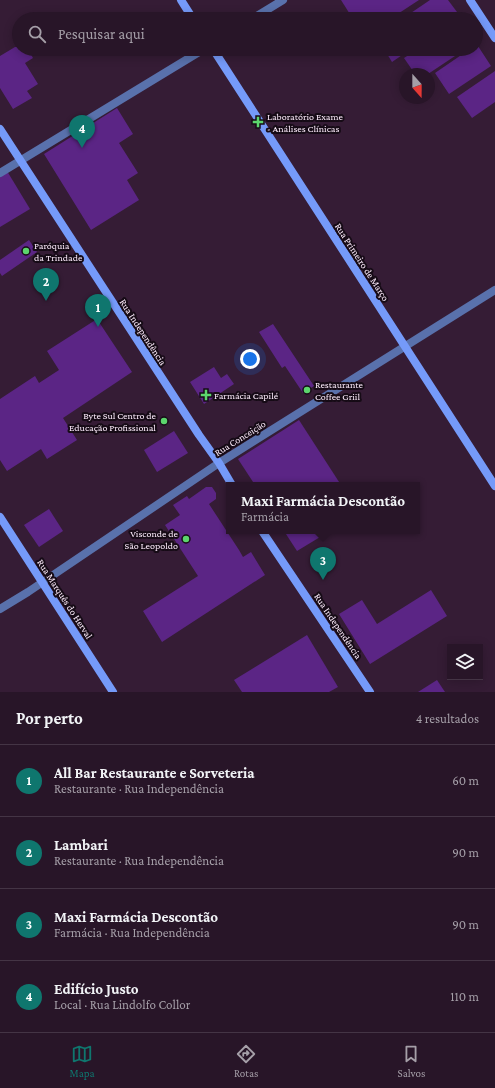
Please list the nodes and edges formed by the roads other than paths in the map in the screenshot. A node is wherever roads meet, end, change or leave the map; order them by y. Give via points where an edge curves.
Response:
1 (181, 0) edge
2 (283, 0) edge
3 (470, 0) edge
4 (189, 12) edge
5 (263, 12) edge
6 (478, 12) edge
7 (483, 20) edge
8 (495, 38) edge
9 (192, 56) edge
10 (218, 56) edge
11 (0, 129) edge
12 (20, 160) junction
13 (0, 173) edge
14 (495, 290) edge
15 (404, 346) junction
16 (219, 463) junction
17 (230, 482) edge
18 (495, 486) edge
19 (0, 517) edge
20 (264, 534) edge
21 (42, 582) junction
22 (0, 609) edge
23 (113, 692) edge
24 (370, 692) edge

1 - 4 street
2 - 5 street
3 - 6 street
7 - 8 street
9 - 12 street
10 - 15 street, Rua Primeiro de Março
11 - 12 street, Rua Independência
12 - 13 street
12 - 16 street, Rua Independência
14 - 15 street, Rua Conceição
15 - 16 street, Rua Conceição
15 - 18 street, Rua Primeiro de Março
16 - 17 street, Rua Independência
16 - 21 street, Rua Conceição
19 - 21 street, Rua Marquês do Herval
20 - 24 street, Rua Independência
21 - 22 street, Rua Conceição
21 - 23 street, Rua Marquês do Herval

